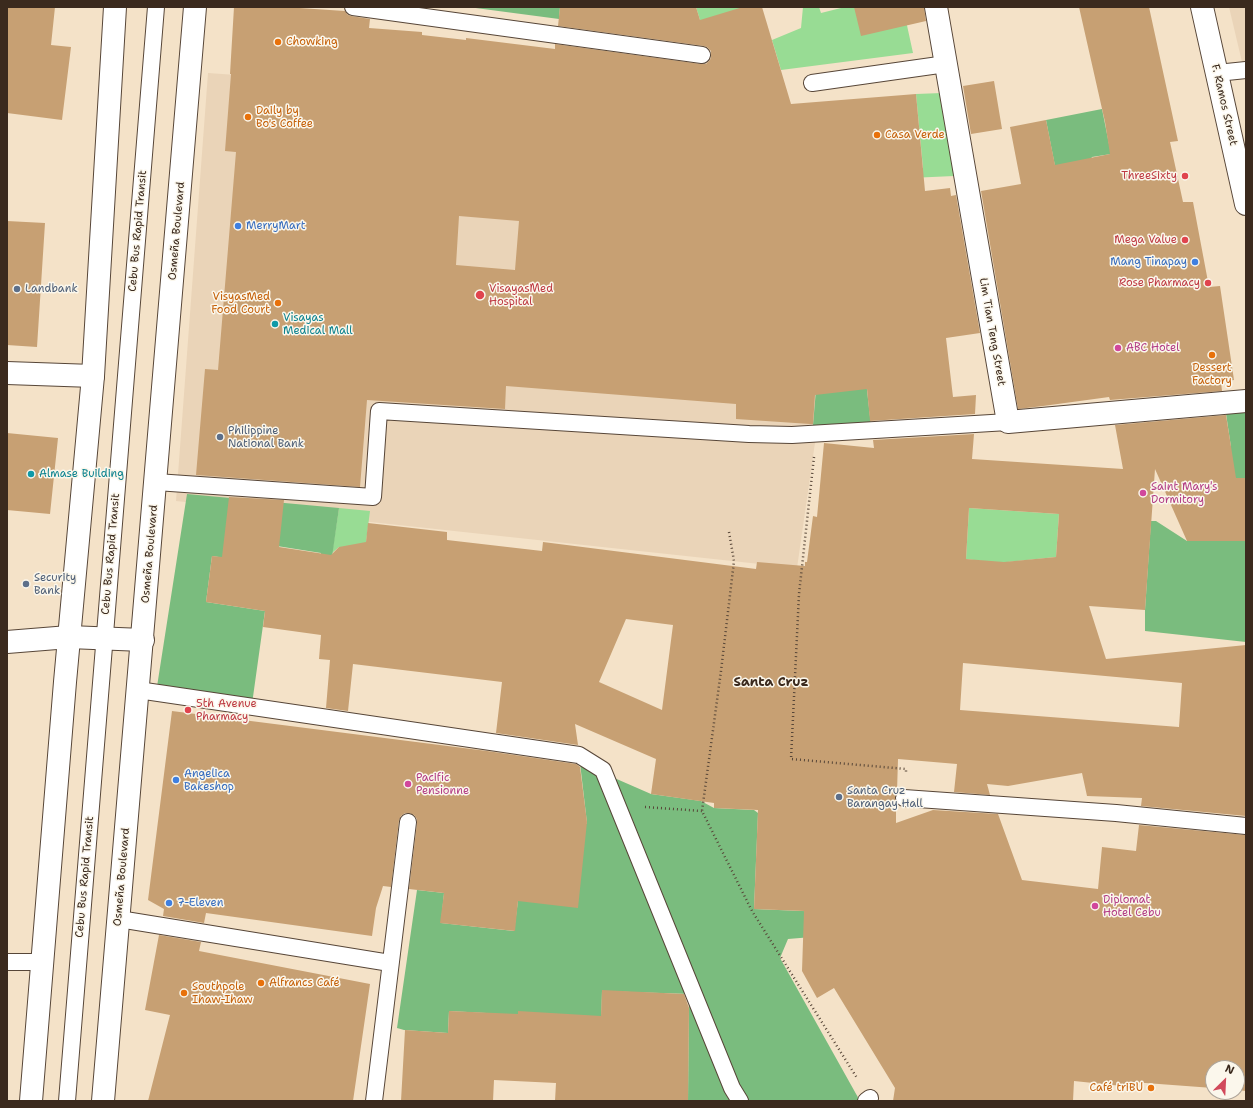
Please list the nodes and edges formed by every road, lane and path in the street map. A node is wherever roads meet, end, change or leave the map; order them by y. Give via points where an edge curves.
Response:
1 (115, 7) edge
2 (156, 7) edge
3 (196, 7) edge
4 (353, 7) edge
5 (936, 7) edge
6 (1202, 7) edge
7 (702, 55) dead end
8 (946, 64) junction
9 (1246, 70) edge
10 (1217, 73) junction
11 (812, 83) dead end
12 (1246, 204) edge
13 (7, 373) edge
14 (93, 376) junction
15 (1246, 401) edge
16 (1008, 422) junction
17 (816, 434) junction
18 (156, 482) junction
19 (729, 532) dead end
20 (69, 637) junction
21 (104, 638) junction
22 (143, 640) junction
23 (7, 642) edge
24 (138, 690) junction
25 (904, 798) joint
26 (642, 807) dead end
27 (702, 811) junction
28 (408, 822) dead end
29 (1246, 826) edge
30 (119, 919) junction
31 (7, 962) edge
32 (42, 962) junction
33 (390, 963) junction
34 (868, 1099) edge
35 (31, 1101) edge
36 (67, 1101) edge
37 (103, 1101) edge
38 (374, 1101) edge
39 (740, 1101) edge

1 - 14 main road
2 - 21 lane, Cebu Bus Rapid Transit
3 - 18 main road, Osmeña Boulevard
4 - 7 lane
5 - 8 main road, Lim Tian Teng Street
6 - 10 main road, F. Ramos Street
8 - 11 lane
8 - 16 main road, Lim Tian Teng Street
9 - 10 lane
10 - 12 main road, F. Ramos Street
13 - 14 main road
14 - 20 main road
15 - 16 main road
16 - 17 lane
17 - 18 lane via 741,433 379,411 373,497
17 - 25 path via 799,594 791,758 906,769
18 - 22 main road, Osmeña Boulevard
19 - 27 path via 734,561
20 - 21 main road
20 - 23 main road
20 - 32 main road
21 - 22 main road
21 - 36 lane, Cebu Bus Rapid Transit
22 - 24 main road, Osmeña Boulevard
24 - 30 main road, Osmeña Boulevard
24 - 39 lane via 579,754 603,770 732,1088
25 - 29 lane via 1116,812
26 - 27 path
27 - 34 path via 752,911
28 - 33 lane
30 - 33 lane
30 - 37 main road, Osmeña Boulevard
31 - 32 lane
32 - 35 main road
33 - 38 lane

